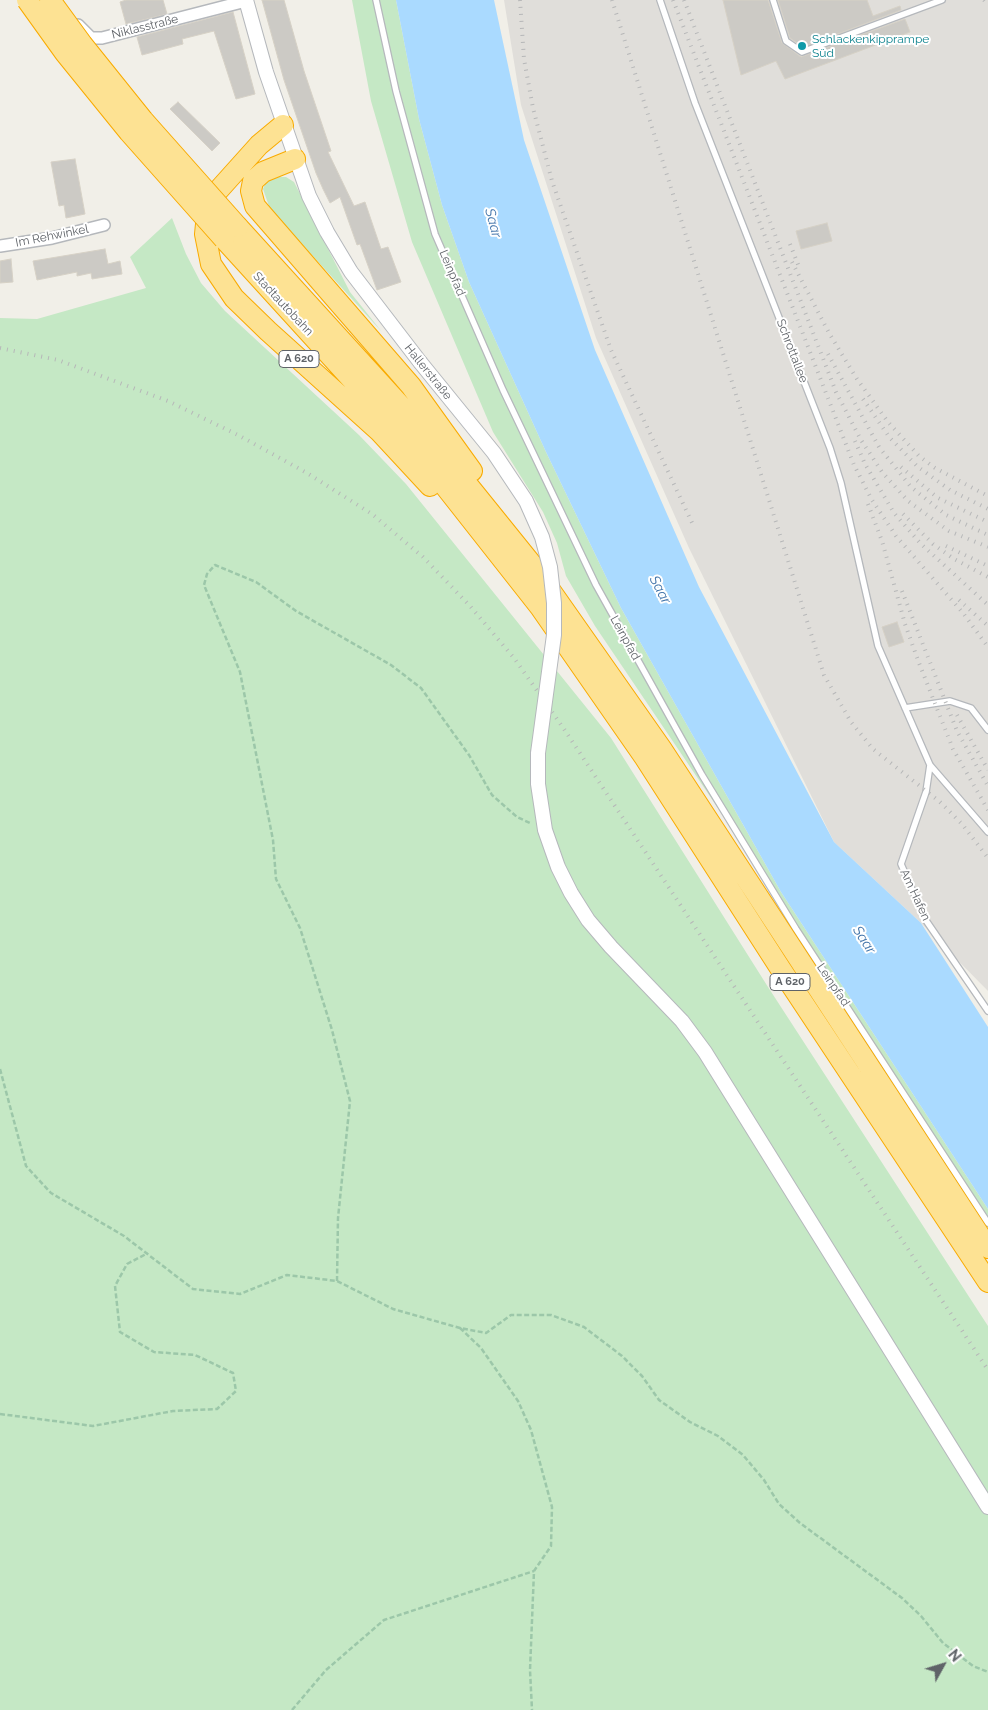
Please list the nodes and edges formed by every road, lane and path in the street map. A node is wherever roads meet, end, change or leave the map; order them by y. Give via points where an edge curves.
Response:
1 (27, 0) edge
2 (50, 0) edge
3 (61, 0) edge
4 (246, 0) edge
5 (376, 0) edge
6 (660, 0) edge
7 (773, 0) edge
8 (942, 0) edge
9 (284, 125) junction
10 (295, 159) junction
11 (104, 225) dead end
12 (231, 233) junction
13 (0, 246) edge
14 (534, 568) junction
15 (512, 569) junction
16 (600, 677) junction
17 (905, 708) junction
18 (988, 730) edge
19 (930, 765) junction
20 (545, 830) junction
21 (988, 832) edge
22 (988, 1011) edge
23 (0, 1069) edge
24 (988, 1223) edge
25 (988, 1248) edge
26 (148, 1253) junction
27 (337, 1281) junction
28 (988, 1282) edge
29 (460, 1328) junction
30 (0, 1414) edge
31 (988, 1507) edge
32 (534, 1571) junction
33 (988, 1672) edge
34 (292, 1710) edge
35 (532, 1710) edge

1 - 12 highway, Stadtautobahn / A 620, bridge via 128,132
2 - 12 highway, A 620, bridge
3 - 4 street, Niklasstraße via 73,20 91,38
4 - 9 street, Hallerstraße
5 - 24 lane, Leinpfad via 396,91 435,234 503,390 596,584 702,775 791,921
6 - 17 lane, Schrottallee via 695,103 830,448 878,646
7 - 8 lane via 786,41 802,52
9 - 10 street, Hallerstraße
9 - 15 highway, A 620 via 259,145 215,194 204,234 211,264 234,298 379,431
10 - 14 highway via 263,172 253,181 250,191 255,206 411,386 484,488
10 - 20 street, Hallerstraße, bridge via 327,232 351,272 494,454 526,500 542,537 550,567 554,603 554,635 538,753 538,784
11 - 13 street, Im Rehwinkel
12 - 14 highway, A 620 via 424,432
12 - 15 highway, Stadtautobahn / A 620 via 418,452
14 - 16 highway, A 620
15 - 16 highway, Stadtautobahn / A 620
16 - 25 highway, A 620 via 666,756
16 - 28 highway, A 620 via 645,758
17 - 18 lane via 950,701 971,708
17 - 19 lane, Schrottallee
19 - 21 lane
19 - 22 lane, Am Hafen via 926,792 900,864 925,919
20 - 27 path via 517,817 492,795 469,755 421,688 391,665 296,611 256,582 215,565 207,574 204,585 240,672 272,840 276,879 300,928 350,1101 338,1218
20 - 31 street, Hallerstraße via 558,867 588,920 682,1021 705,1052
23 - 26 path via 26,1166 51,1193
26 - 27 path via 193,1289 240,1294 287,1275
26 - 30 path via 127,1264 115,1286 120,1332 154,1352 195,1355 234,1373 236,1391 217,1408 174,1411 94,1426
27 - 29 path via 393,1309
29 - 32 path via 481,1348 518,1401 531,1430 552,1506 551,1546
29 - 33 path via 486,1332 512,1316 552,1315 584,1328 635,1369 659,1400 743,1455 779,1504 800,1523 902,1598 942,1643 973,1666
32 - 34 path via 384,1620 326,1670
32 - 35 path via 530,1670

